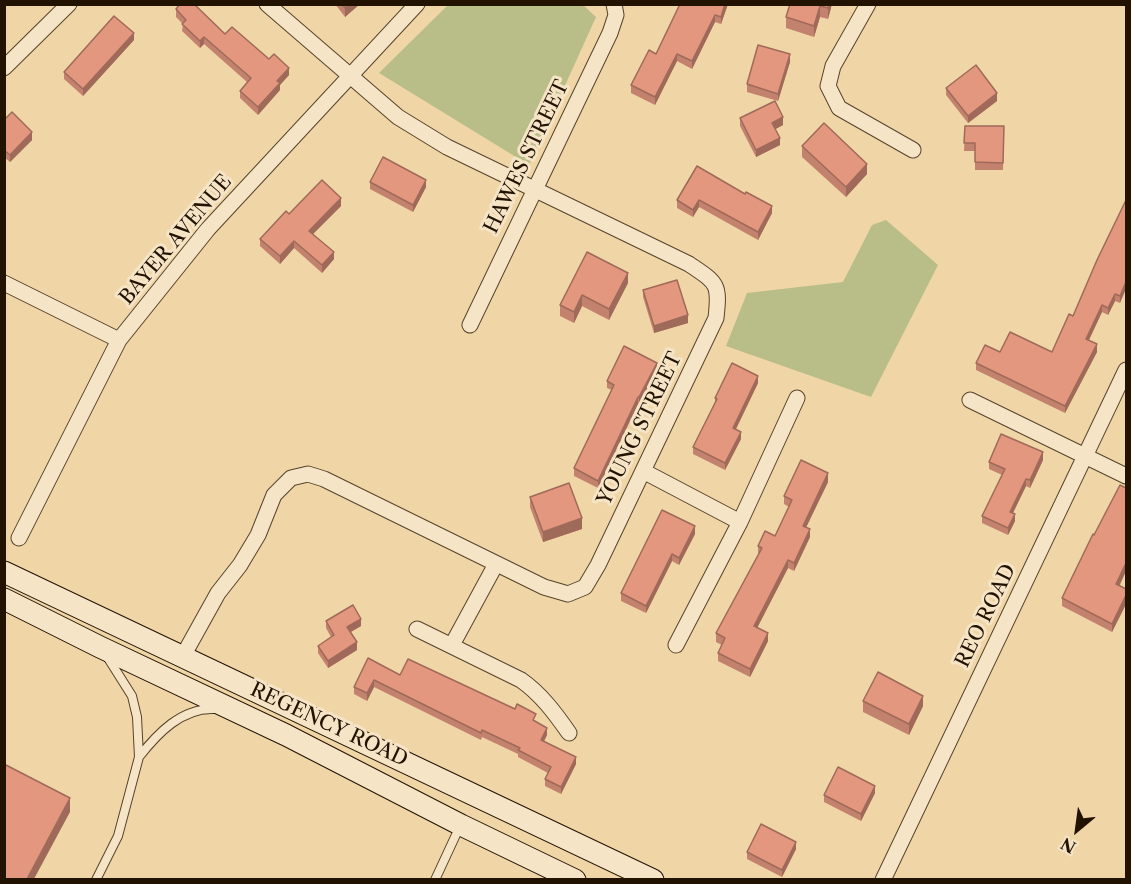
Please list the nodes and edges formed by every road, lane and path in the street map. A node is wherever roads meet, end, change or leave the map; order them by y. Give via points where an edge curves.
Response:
1 (69, 4) edge
2 (267, 4) edge
3 (417, 4) edge
4 (614, 4) edge
5 (868, 4) edge
6 (4, 68) edge
7 (349, 77) junction
8 (913, 150) dead end
9 (534, 189) junction
10 (4, 283) edge
11 (470, 325) dead end
12 (119, 340) junction
13 (1126, 370) edge
14 (798, 399) dead end
15 (970, 400) dead end
16 (1085, 456) junction
17 (644, 471) junction
18 (1126, 476) edge
19 (740, 522) junction
20 (19, 538) dead end
21 (496, 564) junction
22 (4, 572) edge
23 (4, 599) edge
24 (417, 629) dead end
25 (452, 645) junction
26 (676, 645) dead end
27 (100, 647) junction
28 (183, 656) junction
29 (172, 680) junction
30 (235, 710) junction
31 (569, 733) dead end
32 (139, 758) junction
33 (475, 795) junction
34 (461, 825) junction
35 (566, 877) edge
36 (641, 877) edge
37 (96, 879) edge
38 (435, 879) edge
39 (883, 879) edge

1 - 6 street
2 - 7 street, YOUNG STREET
3 - 7 street, BAYER AVENUE
4 - 9 street, HAWES STREET via 616,15 610,33
5 - 8 street via 833,66 828,86 839,108
7 - 9 street, YOUNG STREET via 417,129
7 - 12 street, BAYER AVENUE via 208,230
9 - 11 street, HAWES STREET
9 - 17 street, YOUNG STREET via 689,264 713,280 718,298 716,318
10 - 12 street
12 - 20 street, BAYER AVENUE
13 - 16 street, REO ROAD
14 - 19 street
15 - 16 street
16 - 18 street
16 - 39 street, REO ROAD
17 - 19 street
17 - 21 street, YOUNG STREET via 585,586 568,594
19 - 26 street
21 - 25 street
21 - 28 street, YOUNG STREET via 324,479 308,474 291,478 274,495 258,535 218,593
22 - 28 main road, REGENCY ROAD
23 - 27 main road, REGENCY ROAD
24 - 25 street
25 - 31 street via 534,689
27 - 29 main road, REGENCY ROAD
27 - 32 lane via 132,696
28 - 29 main road
28 - 33 main road, REGENCY ROAD
29 - 30 main road, REGENCY ROAD
30 - 32 lane via 207,709 178,719 158,733
30 - 34 main road, REGENCY ROAD
32 - 37 lane via 118,836
33 - 34 main road
33 - 36 main road, REGENCY ROAD
34 - 35 main road, REGENCY ROAD
34 - 38 lane

